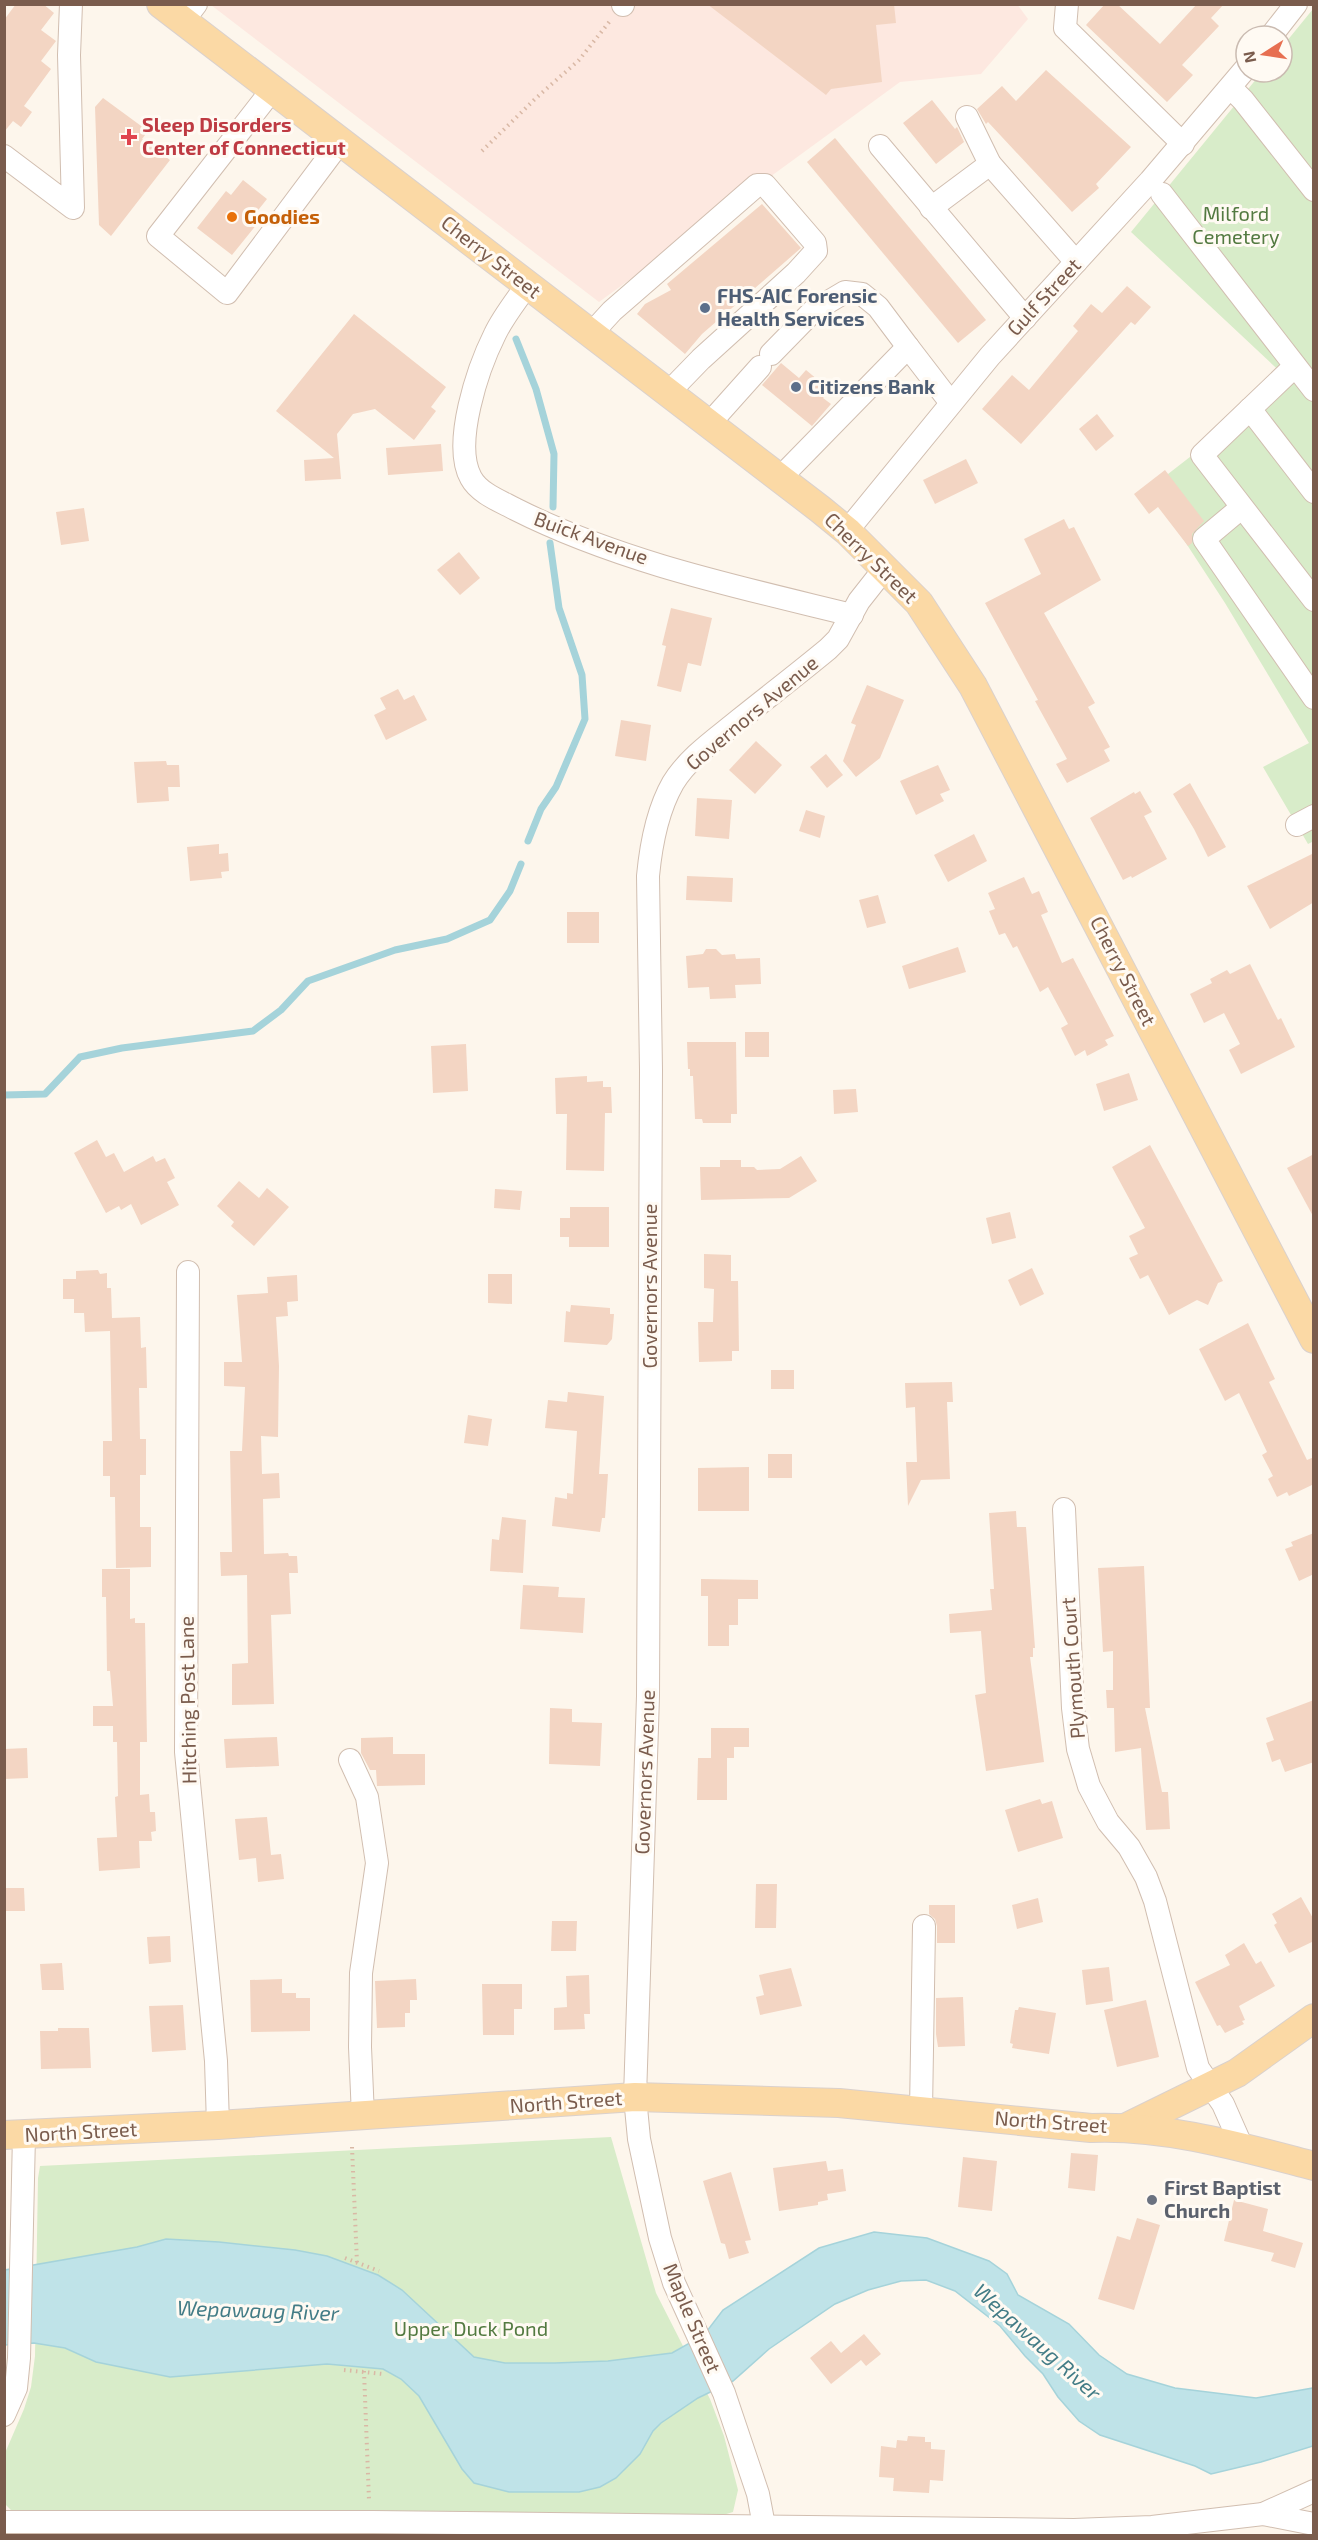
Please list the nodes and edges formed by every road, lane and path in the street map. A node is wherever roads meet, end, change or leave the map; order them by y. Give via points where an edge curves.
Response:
1 (71, 4) edge
2 (1067, 4) edge
3 (1296, 4) edge
4 (623, 5) edge
5 (180, 10) edge
6 (1280, 24) edge
7 (1234, 83) edge
8 (1230, 88) junction
9 (272, 90) junction
10 (967, 117) dead end
11 (340, 142) junction
12 (1182, 144) junction
13 (880, 146) dead end
14 (482, 151) dead end
15 (4, 156) edge
16 (990, 164) junction
17 (1314, 190) edge
18 (1162, 194) dead end
19 (932, 208) junction
20 (1076, 262) junction
21 (527, 285) junction
22 (1025, 318) junction
23 (591, 334) junction
24 (908, 347) junction
25 (1295, 366) junction
26 (1314, 390) edge
27 (668, 393) junction
28 (951, 403) junction
29 (1251, 409) junction
30 (709, 424) junction
31 (780, 478) junction
32 (1314, 492) edge
33 (1241, 508) junction
34 (847, 531) junction
35 (885, 568) junction
36 (1314, 600) edge
37 (852, 615) junction
38 (1314, 698) edge
39 (188, 1272) dead end
40 (1313, 1338) edge
41 (1064, 1509) dead end
42 (350, 1760) dead end
43 (924, 1926) dead end
44 (1314, 2018) edge
45 (1211, 2087) junction
46 (635, 2097) junction
47 (921, 2111) junction
48 (363, 2115) junction
49 (218, 2126) junction
50 (1127, 2127) junction
51 (14, 2135) edge
52 (352, 2147) dead end
53 (1242, 2147) junction
54 (1314, 2166) edge
55 (345, 2258) dead end
56 (357, 2263) junction
57 (379, 2271) dead end
58 (344, 2370) dead end
59 (364, 2371) junction
60 (383, 2374) dead end
61 (4, 2415) edge
62 (1314, 2491) edge
63 (1263, 2514) junction
64 (4, 2522) edge
65 (372, 2522) edge
66 (1314, 2524) edge
67 (766, 2531) edge
68 (1074, 2533) edge

1 - 15 street via 73,208
2 - 12 street via 1065,28
3 - 6 street
4 - 14 path via 579,60
5 - 9 main road, Cherry Street
7 - 8 street, Gulf Street
8 - 12 street, Gulf Street
8 - 17 street
9 - 11 main road, Cherry Street
9 - 11 street via 158,236 227,293
10 - 16 street
11 - 21 main road, Cherry Street
12 - 20 street, Gulf Street
13 - 19 street
16 - 19 street
16 - 20 street
18 - 25 street
19 - 22 street
20 - 22 street, Gulf Street
21 - 23 main road, Cherry Street
21 - 37 street, Buick Avenue via 495,334 473,389 465,436 465,464 472,480 490,496 558,531 704,578
22 - 28 street, Gulf Street
23 - 27 main road, Cherry Street
23 - 27 street via 734,204 757,185 765,185 815,243 816,251
24 - 28 street
24 - 30 street via 878,307 862,294 845,292 813,311
24 - 31 street
25 - 26 street
25 - 29 street
27 - 30 main road, Cherry Street
28 - 34 street, Gulf Street
29 - 32 street
29 - 33 street via 1202,455
30 - 31 main road, Cherry Street
31 - 34 main road, Cherry Street
33 - 36 street
33 - 38 street via 1204,539
34 - 35 main road, Cherry Street
35 - 37 street, Governors Avenue
35 - 40 main road, Cherry Street via 919,603 973,686
37 - 46 street, Governors Avenue via 828,649 703,749 683,770 665,799 651,852 648,1696
39 - 49 street, Hitching Post Lane via 186,1752 216,2061
41 - 45 street, Plymouth Court via 1078,1749 1089,1786 1108,1822 1129,1847 1146,1877 1198,2067
42 - 48 street via 367,1797 377,1863 361,1973
43 - 47 street
44 - 45 main road, North Street
45 - 50 main road, North Street
45 - 53 street
46 - 47 main road, North Street via 839,2103
46 - 48 main road, North Street
46 - 67 street, Maple Street via 643,2161 660,2238 674,2283 724,2392 758,2494
47 - 50 main road, North Street via 1091,2128
48 - 49 main road, North Street
49 - 51 main road, North Street
50 - 53 main road, North Street
51 - 61 street via 22,2259 19,2358 16,2388
52 - 56 path
53 - 54 main road, North Street
55 - 56 path
56 - 57 path
58 - 59 path
59 - 60 path
59 - 65 path
62 - 63 street
63 - 66 street
63 - 68 street
64 - 65 street
65 - 67 street
67 - 68 street

